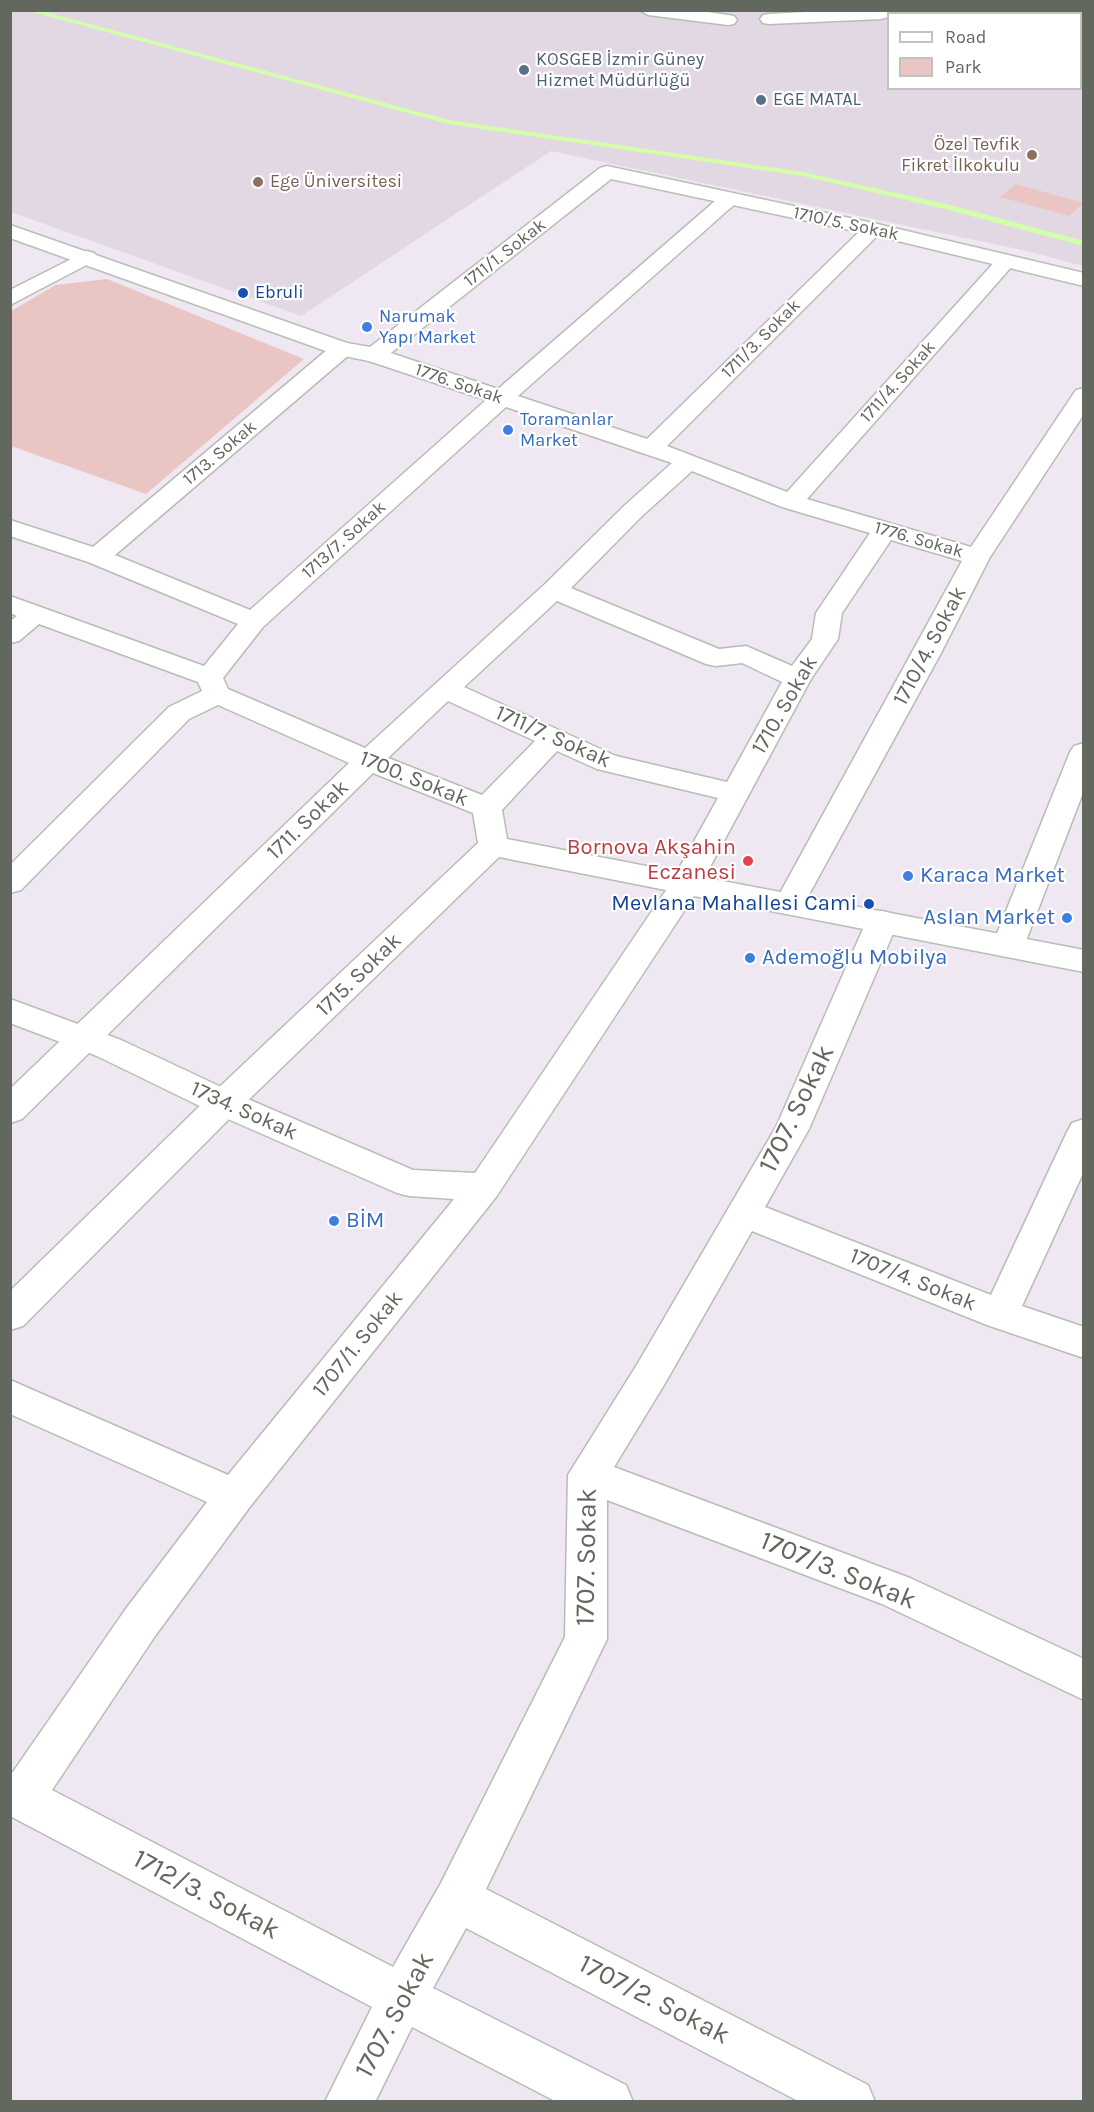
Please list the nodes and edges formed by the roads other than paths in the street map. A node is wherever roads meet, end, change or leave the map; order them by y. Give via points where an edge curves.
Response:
1 (648, 10) edge
2 (887, 12) edge
3 (769, 19) dead end
4 (728, 20) dead end
5 (607, 172) joint
6 (729, 199) junction
7 (873, 229) junction
8 (10, 231) edge
9 (87, 257) junction
10 (1006, 261) junction
11 (1083, 280) edge
12 (10, 299) edge
13 (342, 349) junction
14 (374, 355) junction
15 (1083, 395) edge
16 (501, 399) junction
17 (650, 449) junction
18 (689, 461) junction
19 (791, 502) junction
20 (10, 527) edge
21 (885, 530) junction
22 (97, 557) junction
23 (977, 557) junction
24 (554, 590) junction
25 (10, 604) edge
26 (36, 613) junction
27 (254, 621) junction
28 (10, 635) edge
29 (796, 679) junction
30 (213, 685) junction
31 (445, 689) junction
32 (553, 739) junction
33 (1083, 752) edge
34 (369, 761) junction
35 (735, 793) junction
36 (487, 808) junction
37 (493, 846) junction
38 (10, 883) edge
39 (686, 884) junction
40 (789, 904) junction
41 (882, 922) junction
42 (1008, 946) junction
43 (1083, 961) edge
44 (10, 1010) edge
45 (85, 1039) junction
46 (224, 1103) junction
47 (10, 1110) edge
48 (1083, 1132) edge
49 (484, 1186) junction
50 (744, 1213) junction
51 (1000, 1314) junction
52 (10, 1315) edge
53 (1083, 1343) edge
54 (10, 1396) edge
55 (588, 1475) junction
56 (235, 1496) junction
57 (1083, 1680) edge
58 (16, 1795) edge
59 (458, 1899) junction
60 (402, 1998) junction
61 (349, 2102) edge
62 (609, 2102) edge
63 (851, 2102) edge

1 - 4 street
2 - 3 street
5 - 6 street, 1710/5. Sokak
5 - 14 street, 1711/1. Sokak
6 - 7 street, 1710/5. Sokak
6 - 16 street, 1713/7. Sokak
7 - 10 street, 1710/5. Sokak
7 - 17 street, 1711/3. Sokak
8 - 9 street, 1776. Sokak
9 - 12 street
9 - 13 street, 1776. Sokak
10 - 11 street, 1710/5. Sokak
10 - 19 street, 1711/4. Sokak
13 - 14 street, 1776. Sokak
13 - 22 street, 1713. Sokak
14 - 16 street, 1776. Sokak
15 - 23 street, 1710/4. Sokak
16 - 17 street, 1776. Sokak
16 - 27 street, 1713/7. Sokak
17 - 18 street, 1776. Sokak
18 - 19 street, 1776. Sokak
18 - 24 street, 1711. Sokak
19 - 21 street, 1776. Sokak
20 - 22 street
21 - 23 street, 1776. Sokak
21 - 29 street, 1710. Sokak via 829,613 825,639
22 - 27 street
23 - 40 street, 1710/4. Sokak
24 - 29 street via 716,658 746,654
24 - 31 street, 1711. Sokak
25 - 26 street, 1700. Sokak
26 - 28 street
26 - 30 street, 1700. Sokak
27 - 30 street, 1713/7. Sokak
29 - 35 street, 1710. Sokak
30 - 34 street, 1700. Sokak
30 - 38 street via 179,712
31 - 32 street, 1711/7. Sokak
31 - 34 street, 1711. Sokak
32 - 35 street, 1711/7. Sokak via 607,763
32 - 36 street
33 - 42 street
34 - 36 street, 1700. Sokak
34 - 45 street, 1711. Sokak
35 - 39 street, 1710. Sokak
36 - 37 street, 1700. Sokak
37 - 39 street
37 - 46 street, 1715. Sokak
39 - 40 street
39 - 49 street, 1707/1. Sokak
40 - 41 street
41 - 42 street
41 - 50 street, 1707. Sokak via 792,1129
42 - 43 street
44 - 45 street, 1734. Sokak
45 - 46 street, 1734. Sokak
45 - 47 street, 1711. Sokak
46 - 49 street, 1734. Sokak via 409,1183
46 - 52 street, 1715. Sokak
48 - 51 street
49 - 56 street, 1707/1. Sokak
50 - 51 street, 1707/4. Sokak
50 - 55 street, 1707. Sokak
51 - 53 street, 1707/4. Sokak
54 - 56 street
55 - 57 street, 1707/3. Sokak via 896,1591
55 - 59 street, 1707. Sokak via 586,1639
56 - 58 street, 1707/1. Sokak
58 - 60 street, 1712/3. Sokak
59 - 60 street, 1707. Sokak
59 - 63 street, 1707/2. Sokak
60 - 61 street, 1707. Sokak
60 - 62 street

